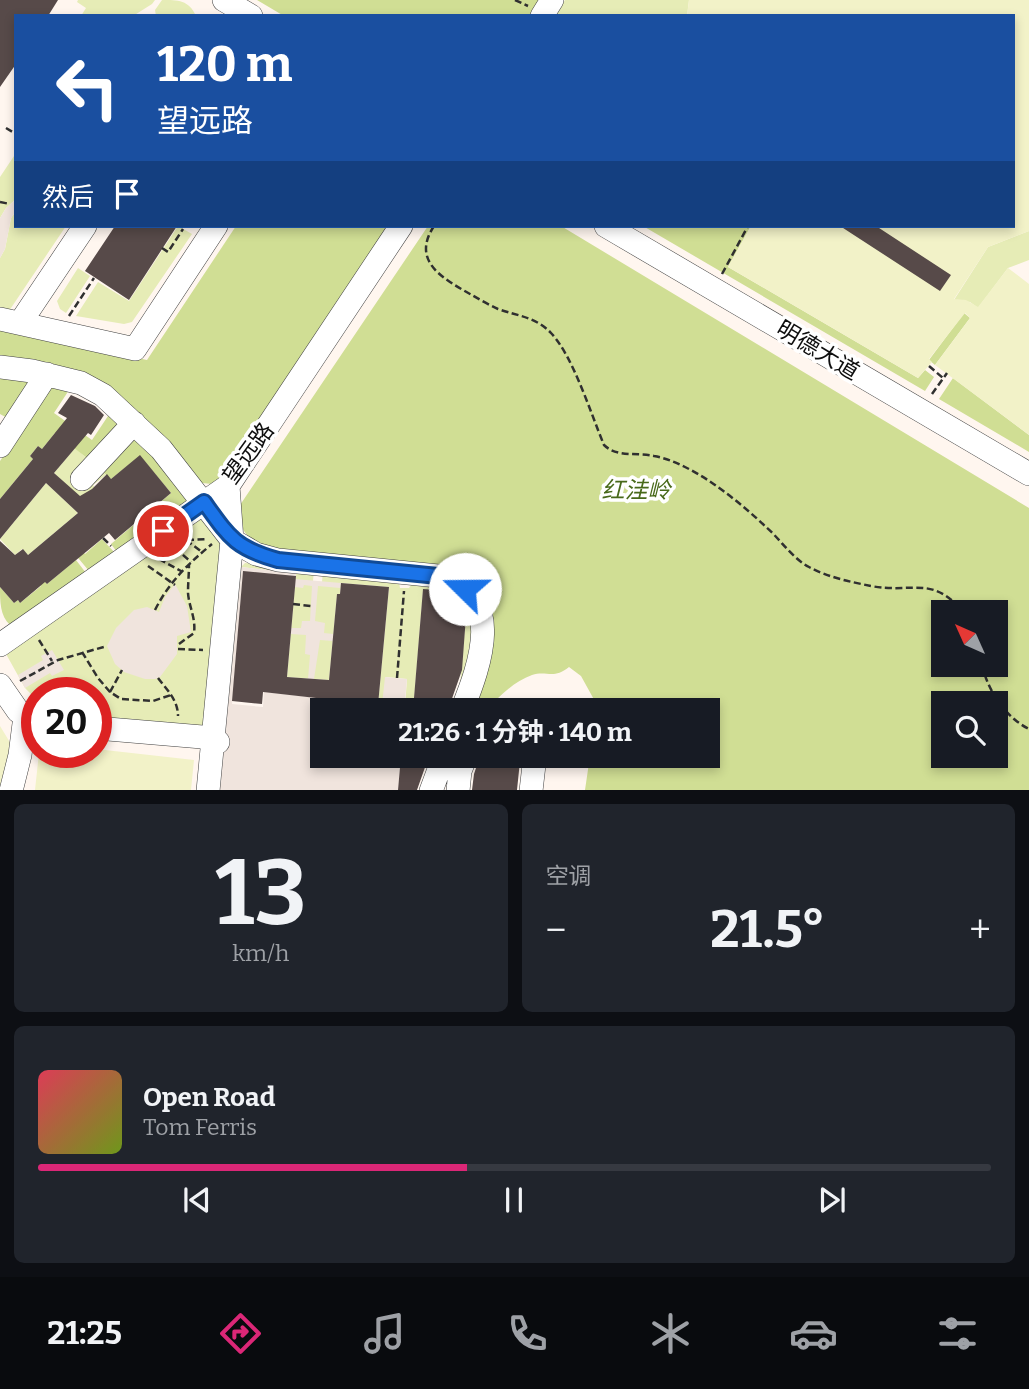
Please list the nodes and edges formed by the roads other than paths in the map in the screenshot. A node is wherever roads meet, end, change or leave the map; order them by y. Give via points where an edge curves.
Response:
1 (83, 228) edge
2 (215, 228) edge
3 (400, 228) edge
4 (609, 228) edge
5 (10, 321) edge
6 (0, 367) edge
7 (47, 374) junction
8 (134, 423) junction
9 (0, 446) edge
10 (1029, 474) edge
11 (82, 480) dead end
12 (228, 485) junction
13 (204, 502) junction
14 (223, 541) junction
15 (0, 645) edge
16 (10, 683) edge
17 (466, 698) edge
18 (21, 711) edge
19 (112, 730) edge
20 (216, 740) junction
21 (21, 752) edge
22 (439, 768) edge
23 (461, 768) edge
24 (534, 768) edge
25 (11, 790) edge
26 (208, 790) edge
27 (431, 790) edge
28 (458, 790) edge
29 (531, 790) edge

1 - 5 lane
2 - 5 lane via 135,349
3 - 12 lane, 望远路
4 - 10 lane, 明德大道
6 - 7 lane
7 - 8 lane via 93,389
7 - 9 lane
8 - 11 lane
8 - 13 lane
12 - 13 lane, 望远路
12 - 14 lane
13 - 14 lane
13 - 15 lane, 望远路
14 - 17 lane via 318,573 406,573 451,579 478,608 484,638
14 - 20 lane
16 - 18 lane via 9,701
19 - 20 lane
20 - 26 lane
21 - 25 lane
22 - 27 lane
23 - 28 lane
24 - 29 lane

